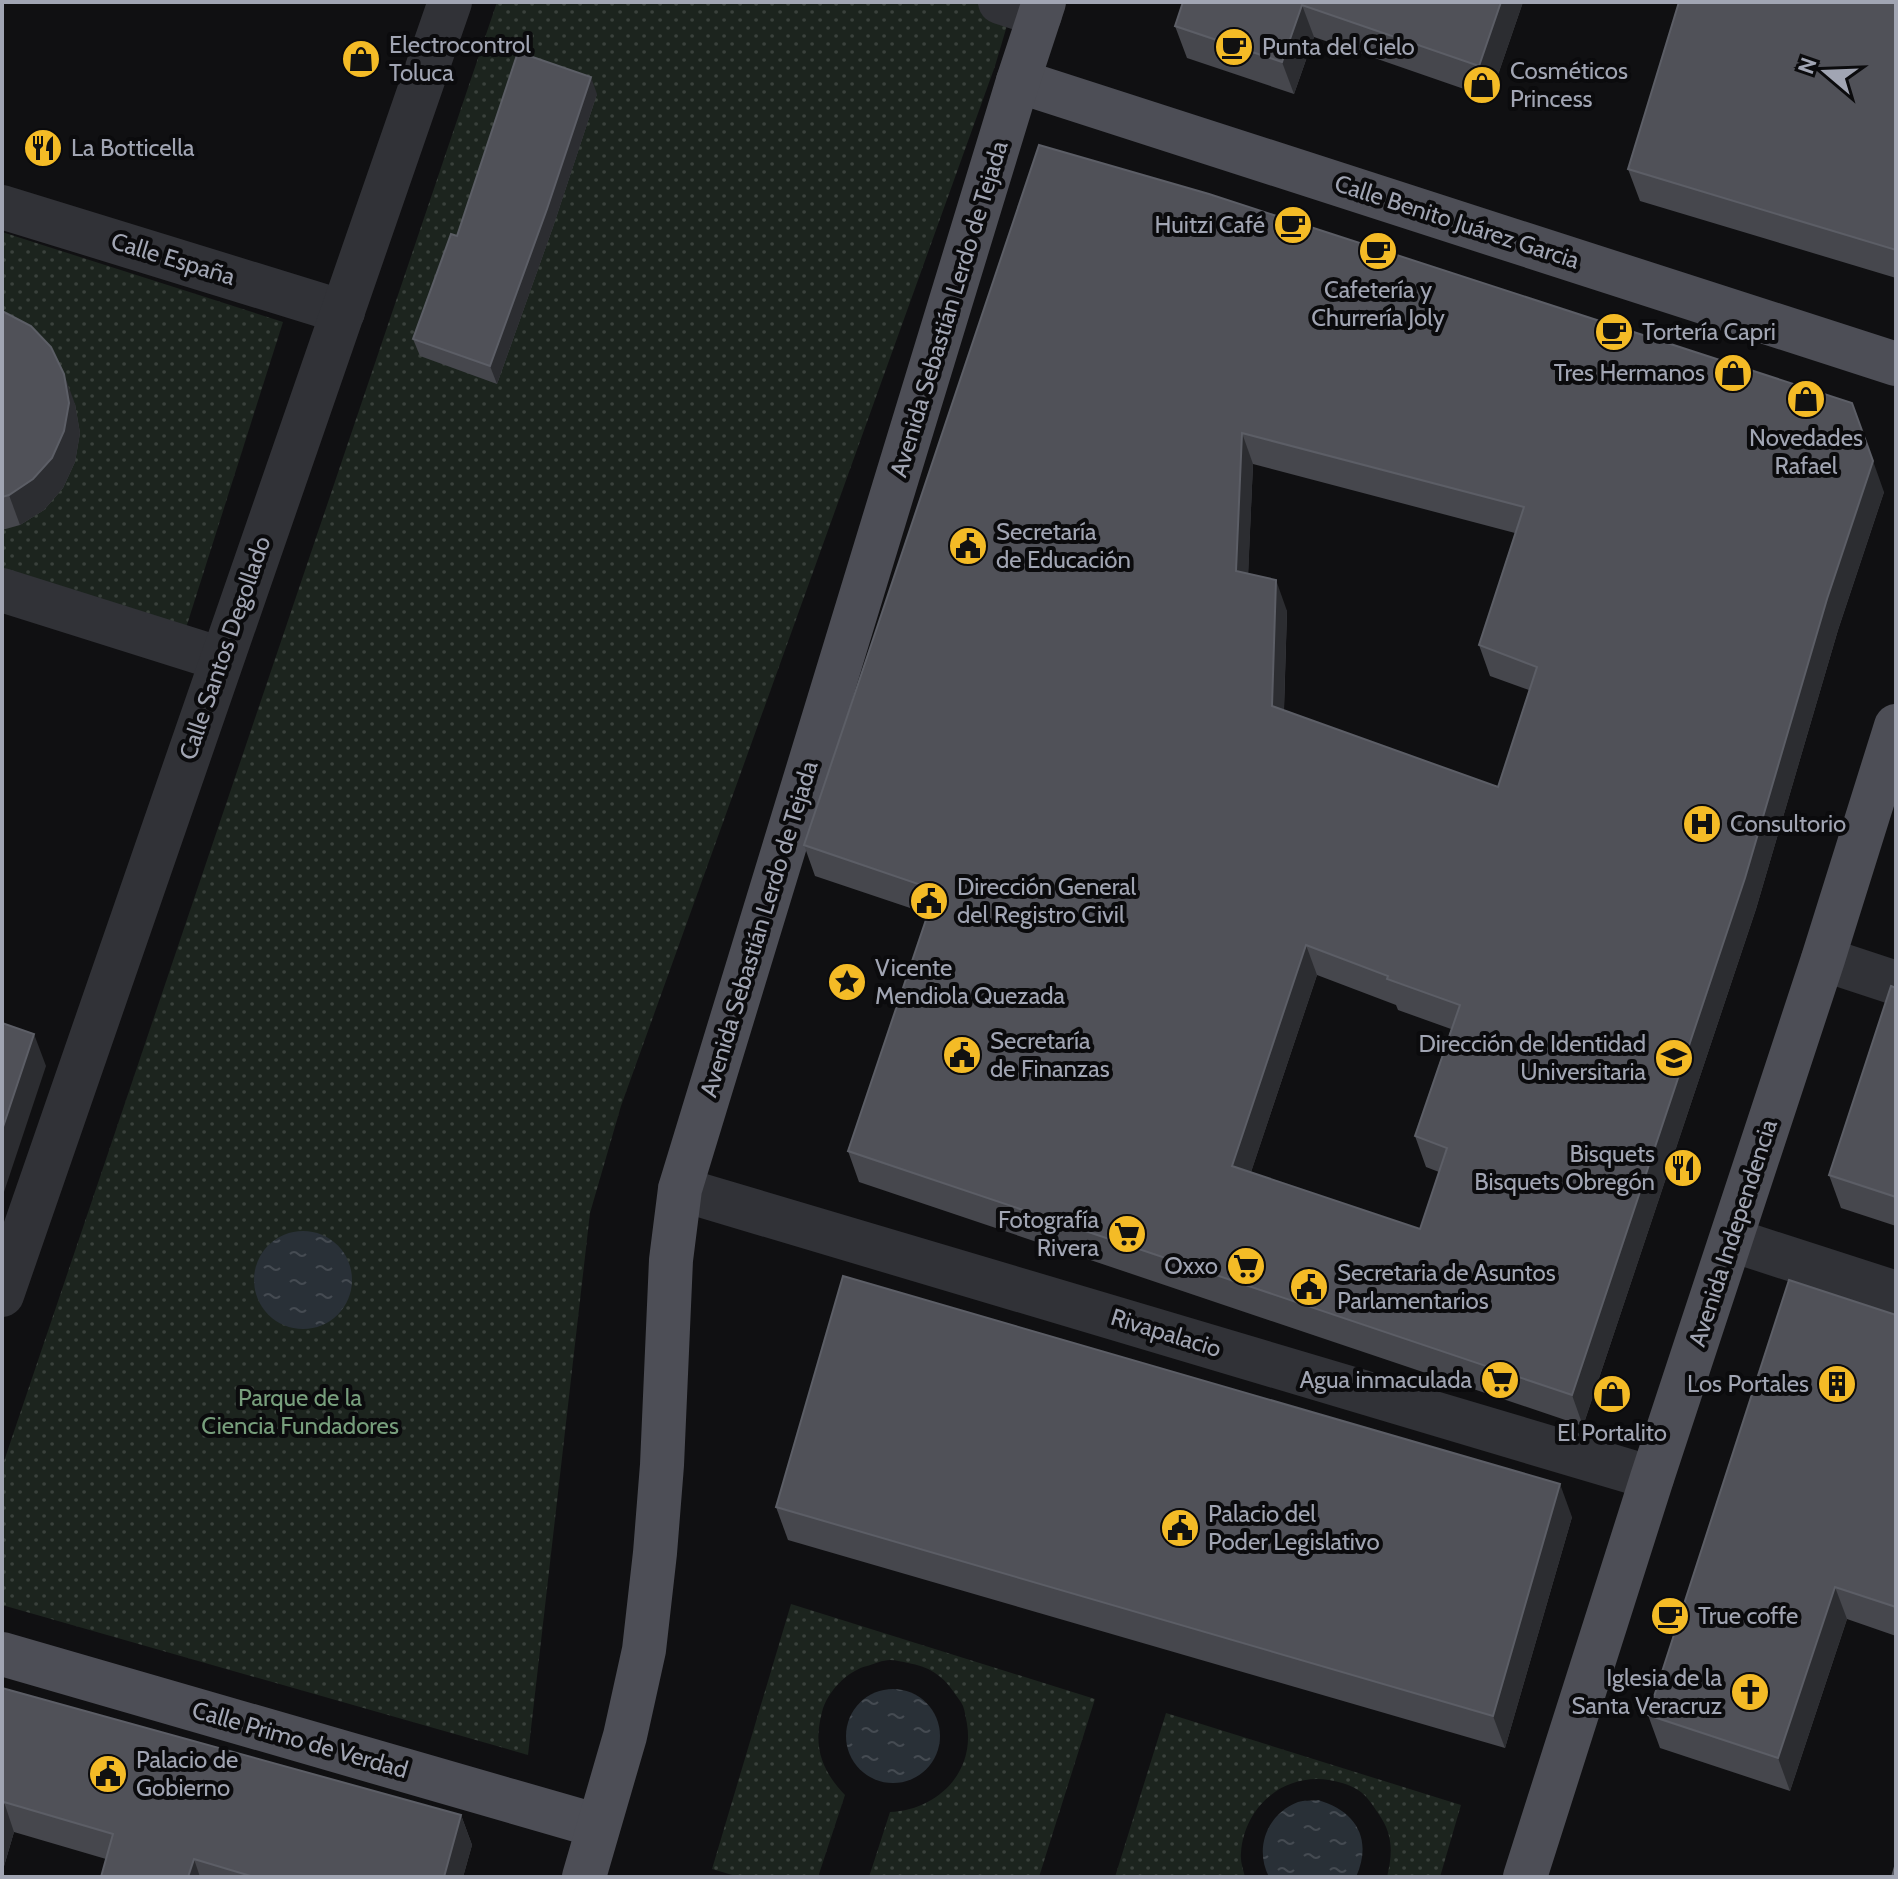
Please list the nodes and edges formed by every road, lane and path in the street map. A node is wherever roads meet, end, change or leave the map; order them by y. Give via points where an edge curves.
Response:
1 (450, 2) edge
2 (1028, 6) edge
3 (1018, 81) junction
4 (2, 207) edge
5 (343, 312) junction
6 (1896, 364) edge
7 (2, 590) edge
8 (221, 659) junction
9 (1896, 726) edge
10 (1823, 959) junction
11 (1896, 983) edge
12 (680, 1189) junction
13 (1732, 1240) junction
14 (1896, 1293) edge
15 (2, 1295) edge
16 (1652, 1478) junction
17 (2, 1654) edge
18 (598, 1826) junction
19 (584, 1877) edge
20 (1525, 1877) edge

1 - 5 street, Calle Santos Degollado
2 - 3 main road, Avenida Sebastián Lerdo de Tejada
3 - 6 main road, Calle Benito Juárez Garcia
3 - 12 main road, Avenida Sebastián Lerdo de Tejada
4 - 5 street, Calle España
5 - 8 street, Calle Santos Degollado
7 - 8 street
8 - 15 street, Calle Santos Degollado
9 - 10 main road, Avenida Independencia
10 - 11 street
10 - 13 main road, Avenida Independencia
12 - 16 street, Rivapalacio
12 - 18 main road, Avenida Sebastián Lerdo de Tejada via 644,1650
13 - 14 street
13 - 16 main road, Avenida Independencia
16 - 20 main road, Avenida Independencia
17 - 18 main road, Calle Primo de Verdad
18 - 19 main road, Avenida Sebastián Lerdo de Tejada

